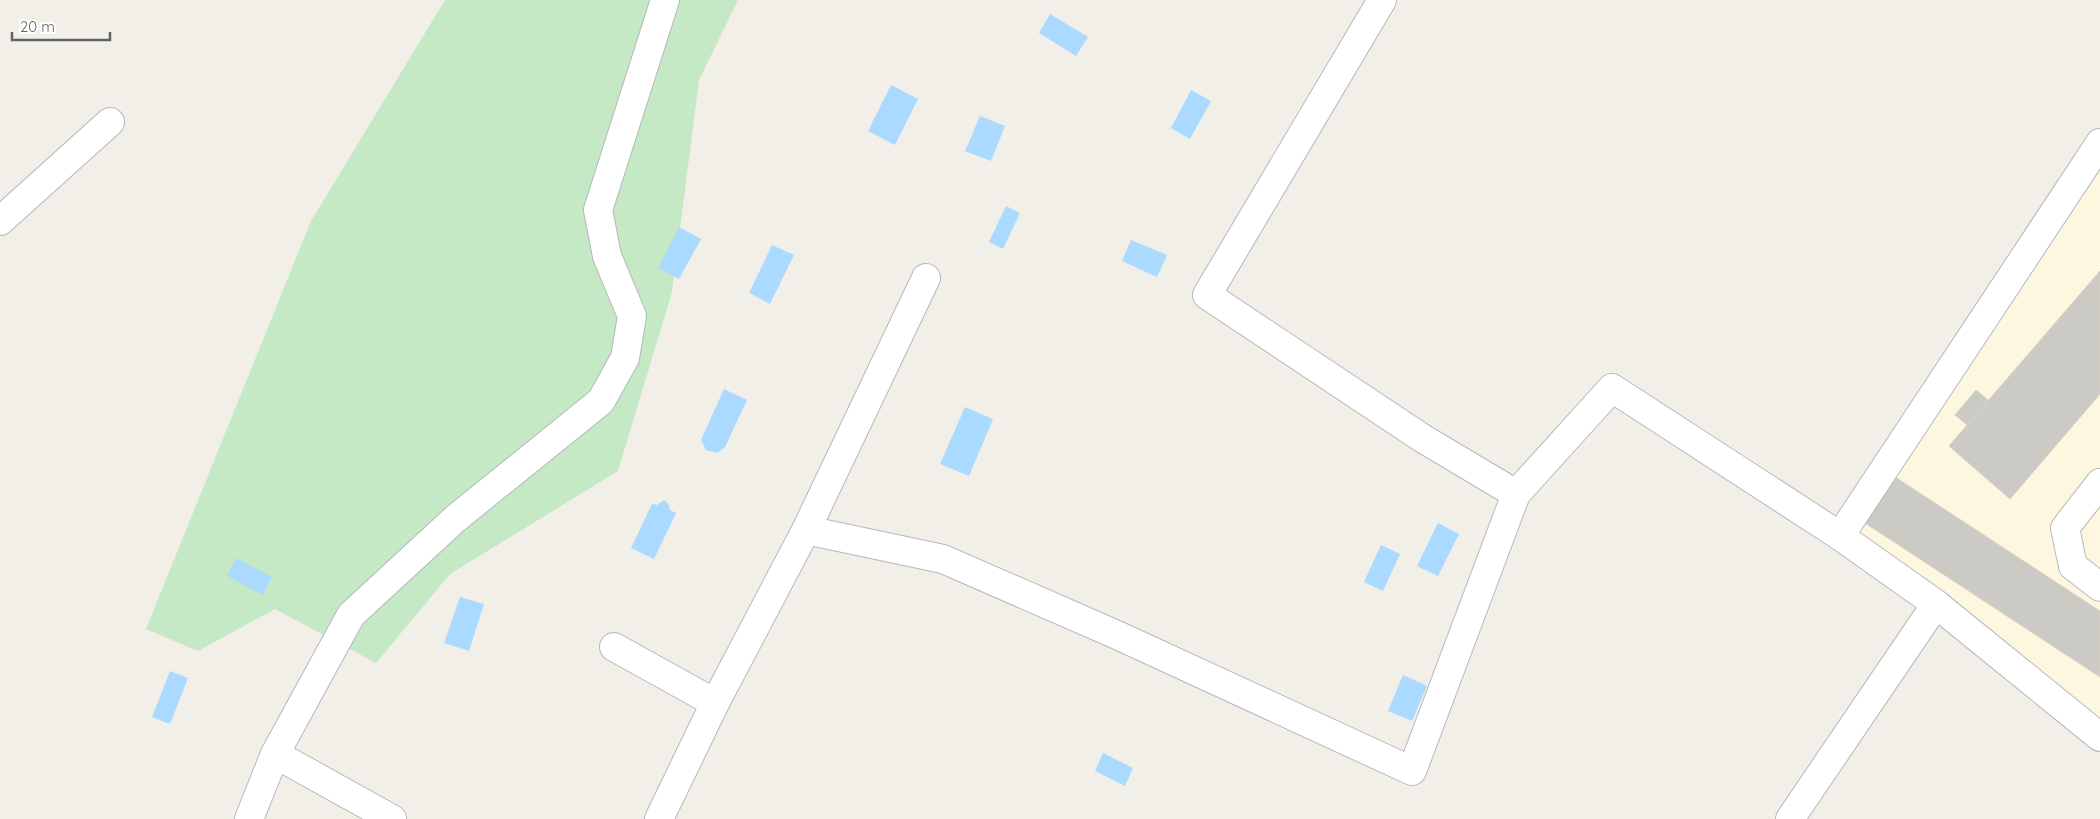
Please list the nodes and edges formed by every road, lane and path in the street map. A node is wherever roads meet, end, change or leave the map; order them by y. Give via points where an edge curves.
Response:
1 (665, 0) edge
2 (1382, 0) edge
3 (110, 122) dead end
4 (2100, 143) edge
5 (0, 221) edge
6 (926, 278) dead end
7 (2100, 483) edge
8 (1516, 494) junction
9 (806, 530) junction
10 (1840, 536) junction
11 (2100, 587) edge
12 (1936, 604) junction
13 (614, 647) dead end
14 (715, 703) junction
15 (2100, 737) edge
16 (275, 754) junction
17 (250, 819) edge
18 (392, 819) edge
19 (659, 819) edge
20 (1790, 819) edge

1 - 16 street via 598,210 607,256 632,316 625,358 601,401 455,519 350,614
2 - 8 street via 1207,295 1422,438
3 - 5 street
4 - 10 street
6 - 9 street
7 - 11 street via 2065,528 2073,566
8 - 9 street via 1412,771 1118,635 943,559
8 - 10 street via 1612,388
9 - 14 street
10 - 12 street
12 - 15 street
12 - 20 street
13 - 14 street
14 - 19 street
16 - 17 street
16 - 18 street

